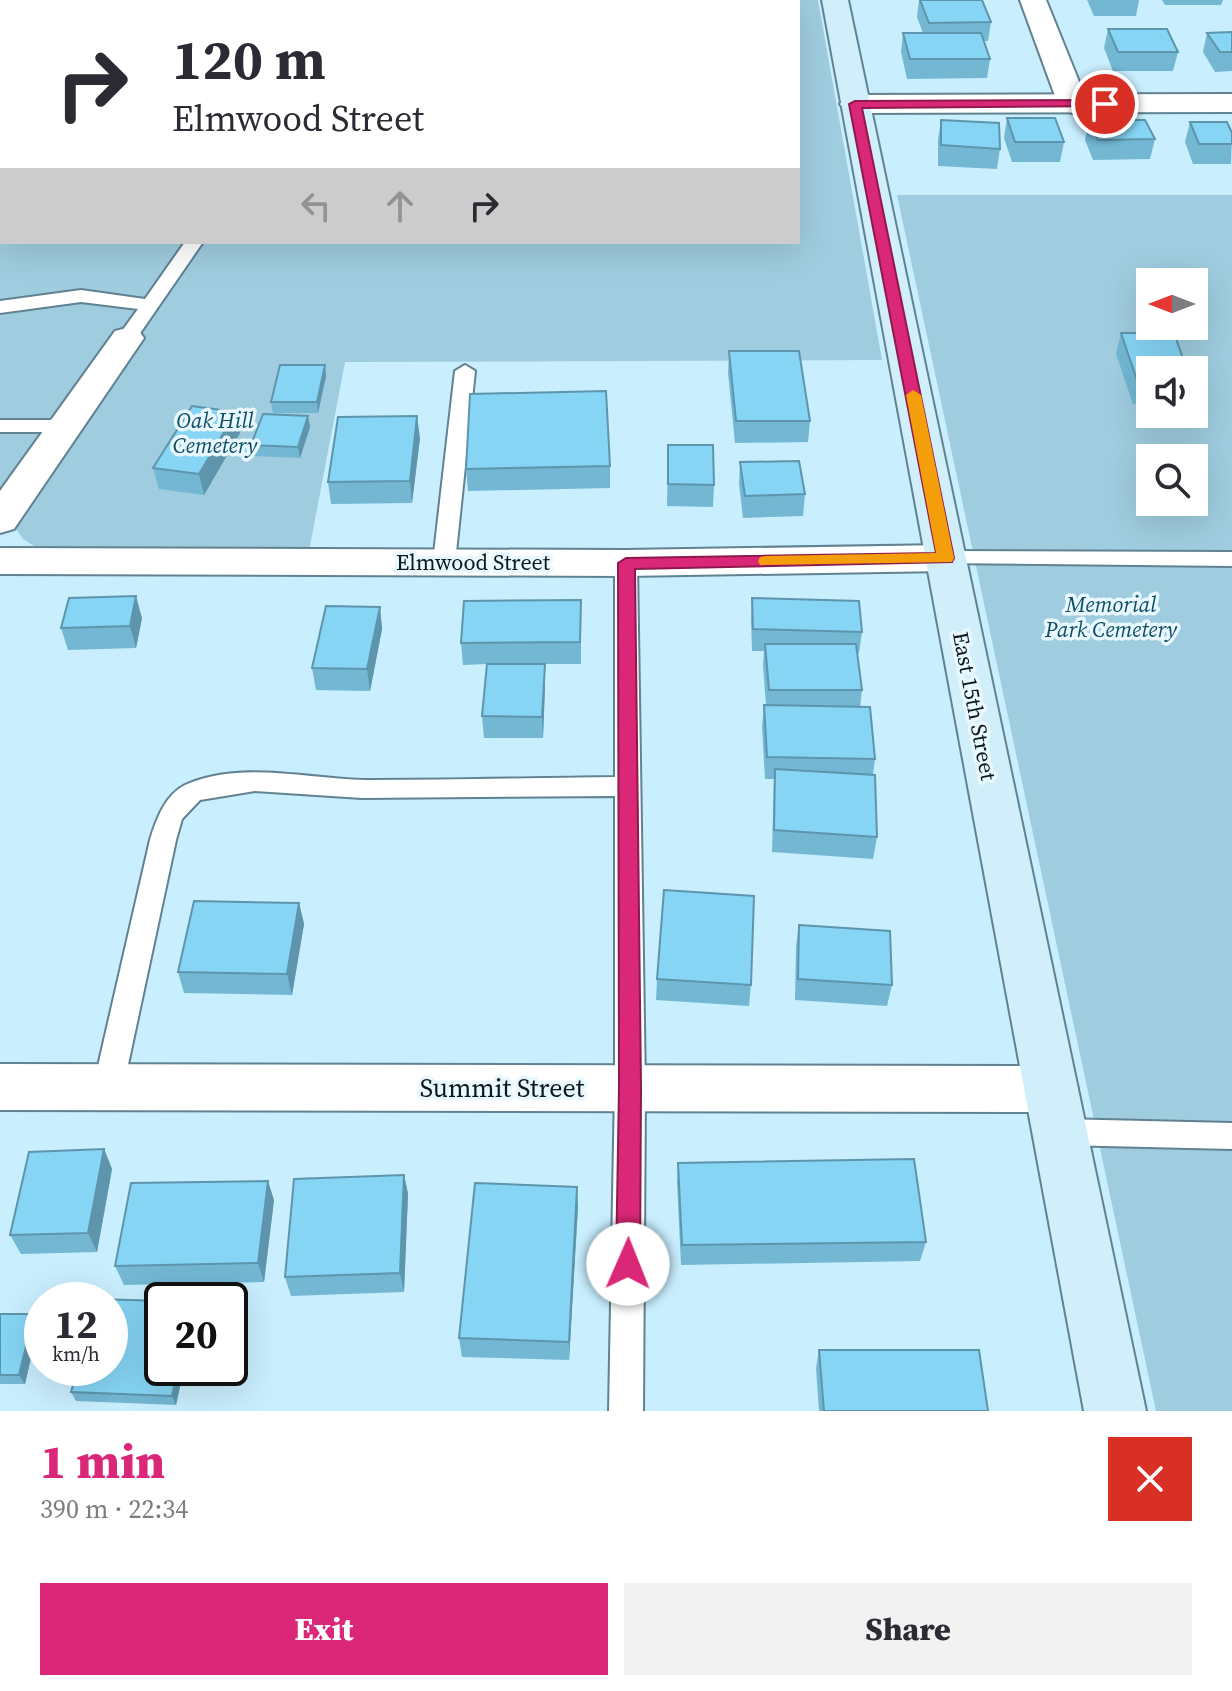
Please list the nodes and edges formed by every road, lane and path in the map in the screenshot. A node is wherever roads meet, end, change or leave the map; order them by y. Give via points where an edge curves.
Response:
1 (835, 0) edge
2 (1033, 0) edge
3 (1232, 103) edge
4 (855, 104) junction
5 (1073, 104) junction
6 (193, 244) edge
7 (150, 305) junction
8 (0, 307) edge
9 (127, 338) joint
10 (465, 371) dead end
11 (0, 426) edge
12 (66, 426) junction
13 (0, 520) edge
14 (946, 558) junction
15 (1193, 559) junction
16 (1232, 559) edge
17 (0, 561) edge
18 (444, 562) junction
19 (626, 563) junction
20 (1232, 576) edge
21 (628, 786) junction
22 (0, 1087) edge
23 (108, 1088) junction
24 (630, 1088) junction
25 (1055, 1110) junction
26 (1232, 1136) edge
27 (626, 1411) edge
28 (1115, 1411) edge

1 - 4 main road, East 15th Street
2 - 5 street
3 - 5 street
4 - 5 street
4 - 14 main road, East 15th Street
6 - 7 lane
7 - 8 lane via 81,296
7 - 9 lane
9 - 12 street
10 - 18 lane
11 - 12 lane
12 - 13 street
14 - 15 lane
14 - 19 street, Elmwood Street
14 - 25 main road, East 15th Street
15 - 16 lane
15 - 20 lane
17 - 18 street, Elmwood Street
18 - 19 street, Elmwood Street
19 - 21 lane
21 - 23 lane via 362,789 255,782 191,793 171,815 163,840
21 - 24 lane
22 - 23 street, Summit Street
23 - 24 street, Summit Street
24 - 25 street, Summit Street
24 - 27 lane
25 - 26 lane
25 - 28 main road, East 15th Street

